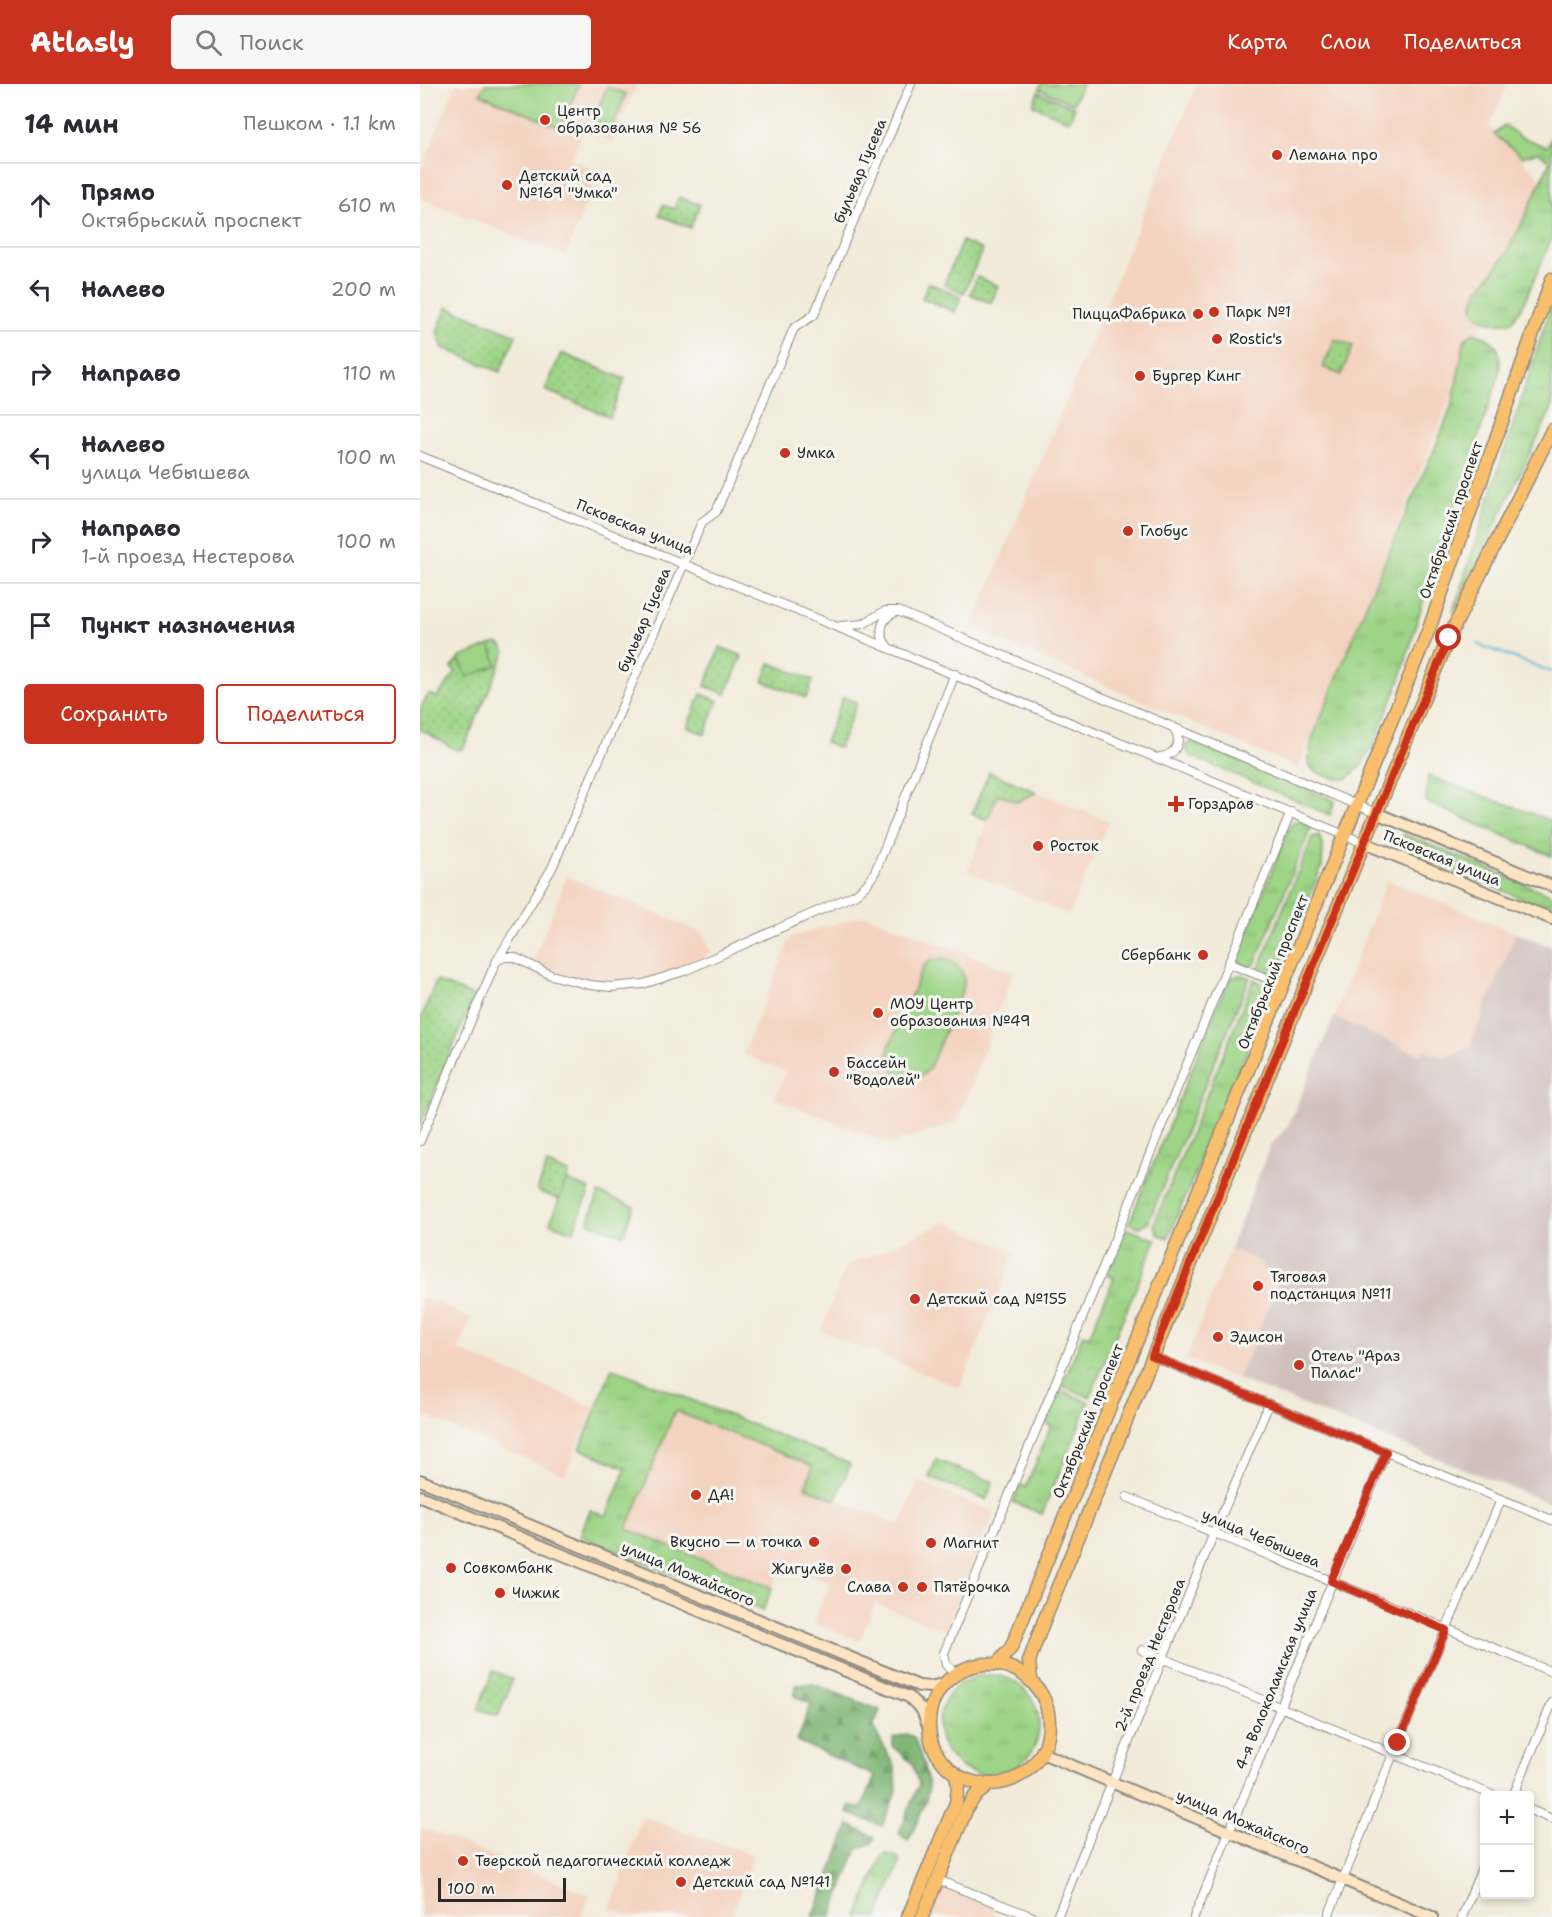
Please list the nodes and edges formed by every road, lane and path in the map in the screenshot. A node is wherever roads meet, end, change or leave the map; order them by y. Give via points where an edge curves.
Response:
1 (911, 84) edge
2 (1552, 279) edge
3 (1552, 430) edge
4 (420, 456) edge
5 (683, 563) junction
6 (898, 611) junction
7 (838, 626) junction
8 (888, 647) junction
9 (955, 674) junction
10 (1172, 726) junction
11 (1195, 736) junction
12 (1156, 757) junction
13 (1187, 769) junction
14 (1357, 805) junction
15 (1291, 812) junction
16 (1376, 813) junction
17 (1345, 835) junction
18 (1364, 843) junction
19 (1552, 886) edge
20 (1552, 920) edge
21 (1228, 963) junction
22 (495, 964) junction
23 (1284, 986) junction
24 (420, 1141) edge
25 (1152, 1356) junction
26 (1269, 1404) junction
27 (1386, 1452) junction
28 (420, 1480) edge
29 (420, 1496) edge
30 (1127, 1497) dead end
31 (1501, 1500) junction
32 (1552, 1520) edge
33 (1214, 1533) junction
34 (1331, 1581) junction
35 (1446, 1630) junction
36 (1142, 1650) dead end
37 (1164, 1658) junction
38 (997, 1664) junction
39 (959, 1672) junction
40 (1552, 1672) edge
41 (1031, 1679) junction
42 (945, 1683) junction
43 (1552, 1702) edge
44 (1280, 1707) junction
45 (929, 1728) junction
46 (1042, 1753) junction
47 (1394, 1754) junction
48 (956, 1774) junction
49 (1112, 1783) junction
50 (989, 1785) junction
51 (1483, 1791) edge
52 (1515, 1791) edge
53 (1534, 1812) edge
54 (1552, 1819) edge
55 (1228, 1832) junction
56 (1480, 1875) edge
57 (938, 1880) junction
58 (1344, 1880) junction
59 (908, 1917) edge
60 (922, 1917) edge
61 (1033, 1917) edge
62 (1057, 1917) edge
63 (1194, 1917) edge
64 (1328, 1917) edge
65 (1432, 1917) edge
66 (1462, 1917) edge

1 - 5 street, бульвар Гусева via 814,315 794,328 716,512 702,522
2 - 14 main road, Октябрьский проспект via 1429,629
3 - 16 main road via 1449,638
4 - 5 street, Псковская улица
5 - 7 street, Псковская улица
5 - 22 street, бульвар Гусева via 552,868
6 - 7 street via 885,611 863,624
6 - 8 street via 888,616 881,627
6 - 10 street, Псковская улица
7 - 8 street, Псковская улица
8 - 9 street, Псковская улица
9 - 12 street, Псковская улица
9 - 22 street via 875,872 858,892 684,971 643,984 611,987 578,983 511,956
10 - 11 street, Псковская улица
10 - 12 street via 1178,735 1176,748 1168,756
11 - 13 street via 1183,741 1178,749 1179,762
11 - 14 street, Псковская улица
12 - 13 street, Псковская улица
13 - 15 street, Псковская улица
14 - 16 street, Псковская улица
14 - 17 main road, Октябрьский проспект
15 - 17 street, Псковская улица
15 - 21 street
16 - 18 main road
16 - 19 main road, Псковская улица
17 - 18 street, Псковская улица
17 - 23 main road, Октябрьский проспект
18 - 20 main road, Псковская улица
18 - 25 main road
21 - 23 street
21 - 39 street via 944,1653 949,1669
22 - 24 street, бульвар Гусева
23 - 38 main road, Октябрьский проспект via 1015,1637
25 - 26 street
25 - 41 main road via 1029,1660
26 - 27 street
26 - 33 street, 2-й проезд Нестерова
27 - 31 street
27 - 34 street, 4-я Волоколамская улица
28 - 42 main road, улица Можайского via 919,1686
29 - 45 main road, улица Можайского via 909,1697 922,1710
30 - 33 street, улица Чебышева
31 - 32 street
31 - 35 street
33 - 34 street, улица Чебышева
33 - 37 street, 2-й проезд Нестерова
34 - 35 street, улица Чебышева
34 - 44 street, 4-я Волоколамская улица
35 - 40 street, улица Чебышева
35 - 47 street
36 - 37 street
37 - 44 street
37 - 49 street, 2-й проезд Нестерова
38 - 39 main road via 977,1665
38 - 41 main road
39 - 42 main road
41 - 46 main road via 1048,1711 1049,1729
42 - 45 main road via 933,1704
43 - 52 street
44 - 47 street
44 - 55 street, 4-я Волоколамская улица
45 - 48 main road via 936,1751
46 - 49 main road, улица Можайского
46 - 50 main road via 1017,1778
47 - 51 street
47 - 58 street
48 - 50 main road
48 - 59 main road via 956,1803
49 - 55 main road, улица Можайского
49 - 62 street, 2-й проезд Нестерова
50 - 57 main road via 969,1805
53 - 54 street
55 - 58 main road, улица Можайского
55 - 63 street, 4-я Волоколамская улица
56 - 66 street
57 - 60 main road
57 - 61 street
58 - 64 street
58 - 65 main road, улица Можайского

